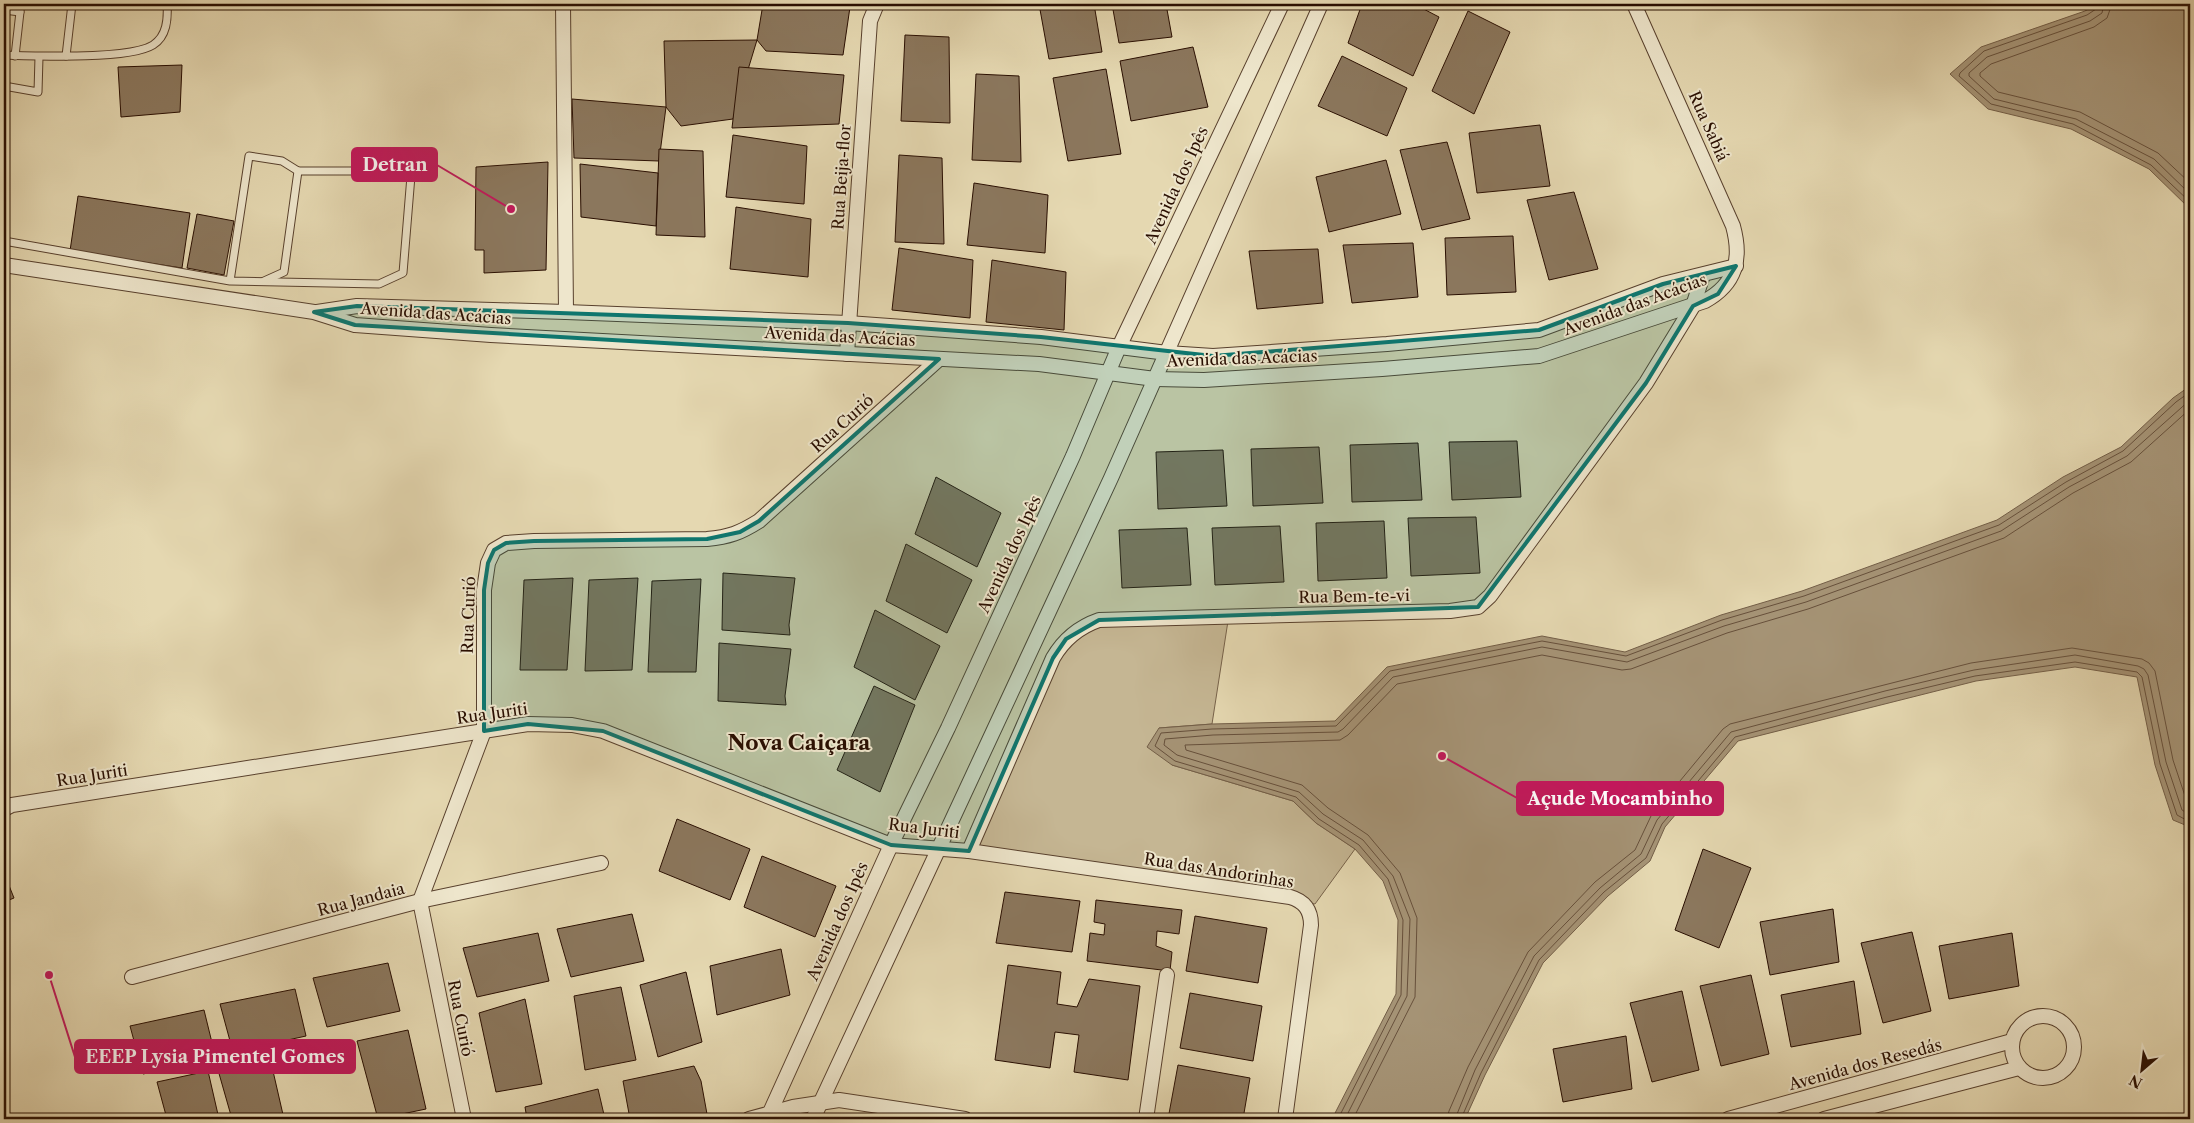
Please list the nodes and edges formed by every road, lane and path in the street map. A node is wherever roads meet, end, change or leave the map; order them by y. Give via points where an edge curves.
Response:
1 (20, 4) edge
2 (72, 4) edge
3 (167, 4) edge
4 (563, 4) edge
5 (877, 4) edge
6 (1282, 4) edge
7 (1321, 4) edge
8 (1634, 4) edge
9 (4, 10) edge
10 (20, 12) junction
11 (4, 55) edge
12 (15, 56) junction
13 (39, 56) junction
14 (66, 56) junction
15 (4, 86) edge
16 (298, 171) junction
17 (4, 241) edge
18 (4, 265) edge
19 (1736, 266) junction
20 (1690, 277) junction
21 (230, 281) junction
22 (262, 283) junction
23 (1693, 306) junction
24 (314, 312) junction
25 (566, 312) junction
26 (848, 323) junction
27 (1119, 347) junction
28 (1167, 353) junction
29 (847, 354) junction
30 (939, 359) junction
31 (1109, 373) junction
32 (1155, 379) junction
33 (484, 732) junction
34 (4, 809) edge
35 (891, 845) junction
36 (938, 850) junction
37 (969, 851) junction
38 (601, 863) dead end
39 (420, 901) junction
40 (1166, 975) dead end
41 (132, 977) dead end
42 (2012, 1041) junction
43 (2019, 1068) junction
44 (821, 1103) junction
45 (768, 1116) edge
46 (464, 1119) edge
47 (749, 1119) edge
48 (813, 1119) edge
49 (965, 1119) edge
50 (1146, 1119) edge
51 (1285, 1119) edge
52 (1728, 1119) edge
53 (1824, 1119) edge

1 - 10 lane
2 - 14 lane
3 - 14 lane via 168,25 154,44 132,53
4 - 25 street
5 - 26 street, Rua Beija-flor via 870,22
6 - 27 street, Avenida dos Ipês
7 - 28 street
8 - 19 street, Rua Sabiá via 1734,226
9 - 10 lane
10 - 12 lane
11 - 12 lane
12 - 13 lane
13 - 14 lane
13 - 15 lane via 38,92
16 - 21 lane via 282,161 249,156
16 - 22 lane via 284,272
16 - 22 lane via 381,171 411,176 403,273 379,284
17 - 21 lane
18 - 24 street
19 - 20 street, Avenida das Acácias
19 - 23 street, Avenida das Acácias via 1732,277 1718,294
20 - 23 street, Rua Bem-te-vi
20 - 28 street, Avenida das Acácias via 1539,330 1213,356
21 - 22 lane
23 - 32 street, Avenida das Acácias via 1539,356 1392,369 1204,380
23 - 37 street, Rua Bem-te-vi via 1646,383 1478,608 1099,620 1087,624 1066,639 1053,658
24 - 25 street, Avenida das Acácias via 357,306
24 - 29 street, Avenida das Acácias via 355,325
25 - 26 street, Avenida das Acácias
26 - 27 street, Avenida das Acácias via 1041,337
26 - 29 street, Rua Beija-flor
27 - 28 street, Avenida das Acácias
27 - 31 street, Avenida dos Ipês
28 - 32 street
29 - 30 street, Avenida das Acácias
30 - 31 street, Avenida das Acácias via 1039,364
30 - 33 street, Rua Curió via 759,521 740,532 707,539 506,543 494,550 488,563 484,590
31 - 32 street, Avenida das Acácias
31 - 35 street, Avenida dos Ipês via 1074,456
32 - 36 street
33 - 34 street, Rua Juriti via 12,805
33 - 35 street, Rua Juriti via 528,724 572,725 603,730
33 - 39 street, Rua Curió
35 - 36 street, Rua Juriti
35 - 45 street, Avenida dos Ipês
36 - 37 street, Rua Juriti
36 - 44 street
37 - 51 street, Rua das Andorinhas via 1275,893 1303,903 1310,913 1312,925
38 - 39 street, Rua Jandaia
39 - 41 street, Rua Jandaia
39 - 46 street, Rua Curió
40 - 50 street
42 - 43 street via 2012,1051
42 - 43 street via 2022,1023 2041,1016 2061,1022 2073,1039 2072,1059 2058,1074 2037,1078
42 - 52 street, Avenida dos Resedás
43 - 53 street
44 - 45 street
44 - 48 street
44 - 49 street via 839,1100
45 - 47 street

